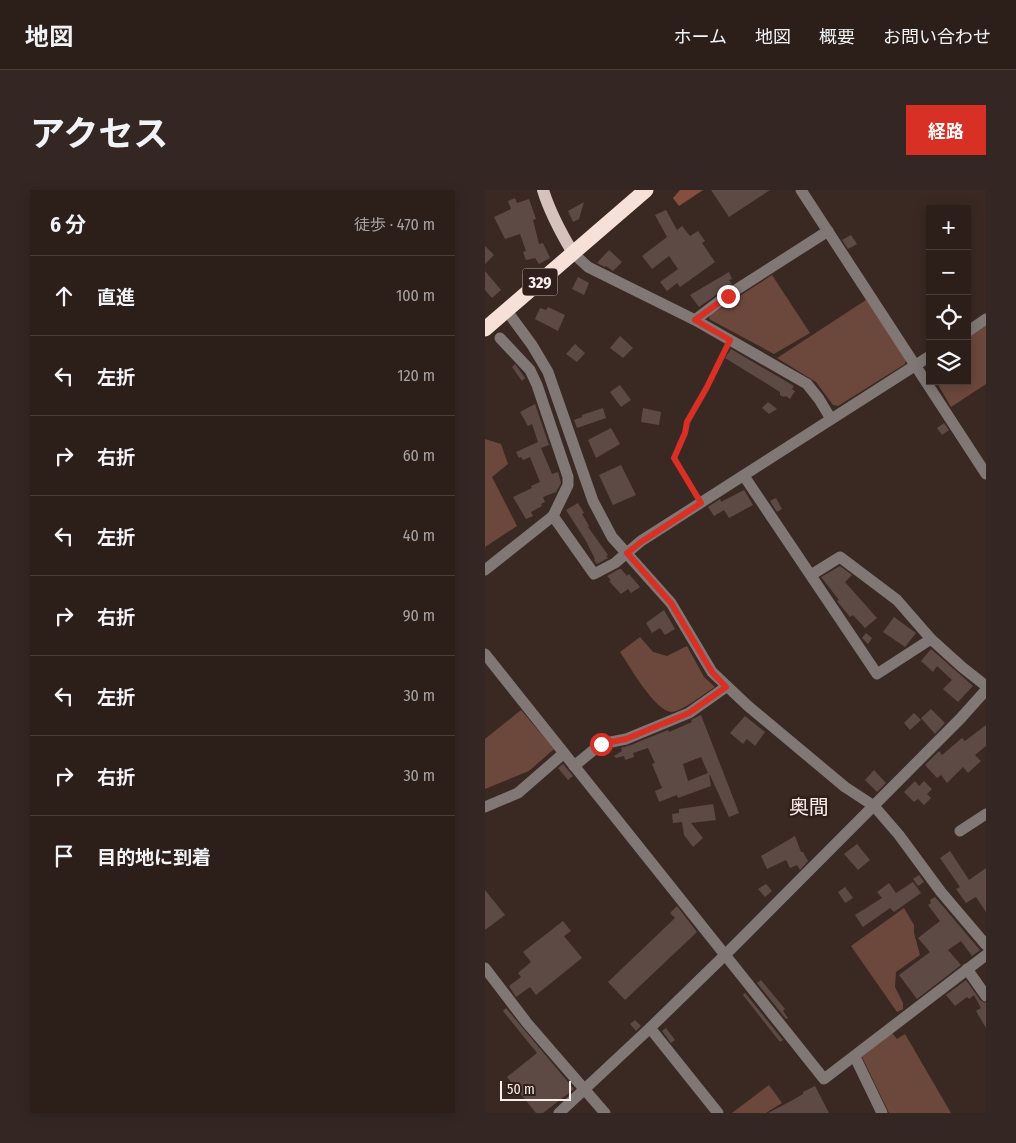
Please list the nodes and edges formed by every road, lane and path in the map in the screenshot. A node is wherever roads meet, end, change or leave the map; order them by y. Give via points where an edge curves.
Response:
1 (543, 190) edge
2 (646, 190) edge
3 (801, 190) edge
4 (828, 231) junction
5 (573, 253) junction
6 (507, 311) junction
7 (695, 320) junction
8 (986, 320) edge
9 (485, 329) edge
10 (971, 329) edge
11 (500, 338) dead end
12 (730, 340) junction
13 (926, 359) edge
14 (542, 362) junction
15 (915, 366) junction
16 (529, 370) junction
17 (831, 419) junction
18 (986, 474) edge
19 (744, 476) junction
20 (701, 503) junction
21 (553, 516) junction
22 (627, 553) junction
23 (485, 570) edge
24 (811, 575) junction
25 (931, 639) junction
26 (485, 654) edge
27 (986, 686) edge
28 (726, 687) junction
29 (986, 690) edge
30 (564, 753) junction
31 (574, 766) junction
32 (874, 806) junction
33 (485, 807) edge
34 (986, 814) edge
35 (959, 831) dead end
36 (986, 945) edge
37 (725, 955) junction
38 (986, 955) edge
39 (485, 968) edge
40 (967, 969) junction
41 (986, 996) edge
42 (650, 1028) junction
43 (855, 1057) junction
44 (584, 1088) junction
45 (559, 1113) edge
46 (605, 1113) edge
47 (718, 1113) edge
48 (882, 1113) edge

1 - 5 main road
2 - 5 highway, 329
3 - 4 street
4 - 7 street
4 - 15 street
5 - 6 highway, 329
5 - 7 street via 588,267
6 - 9 highway, 329
6 - 14 street
7 - 12 street
8 - 10 street
11 - 16 street
12 - 17 street via 807,384
12 - 20 path via 687,422 674,458
13 - 15 street
14 - 16 street
14 - 22 street via 549,372 593,501 612,537
15 - 17 street
15 - 18 street
16 - 21 street via 568,477 568,485
17 - 19 street
19 - 20 street
19 - 24 street
20 - 22 street
21 - 22 street via 594,574
21 - 23 street
22 - 28 street via 671,603 712,672
24 - 25 street via 840,556 897,600
24 - 25 street via 877,674
25 - 27 street
26 - 30 street
28 - 31 street via 689,713 626,739 601,744
28 - 32 street via 845,787
29 - 32 street
30 - 31 street
30 - 33 street via 518,793
31 - 37 street
32 - 36 street
32 - 37 street
34 - 35 street
37 - 42 street
37 - 43 street via 824,1079
38 - 40 street
39 - 44 street via 527,1023
40 - 41 street
40 - 43 street
42 - 44 street
42 - 47 street
43 - 48 street
44 - 45 street
44 - 46 street

